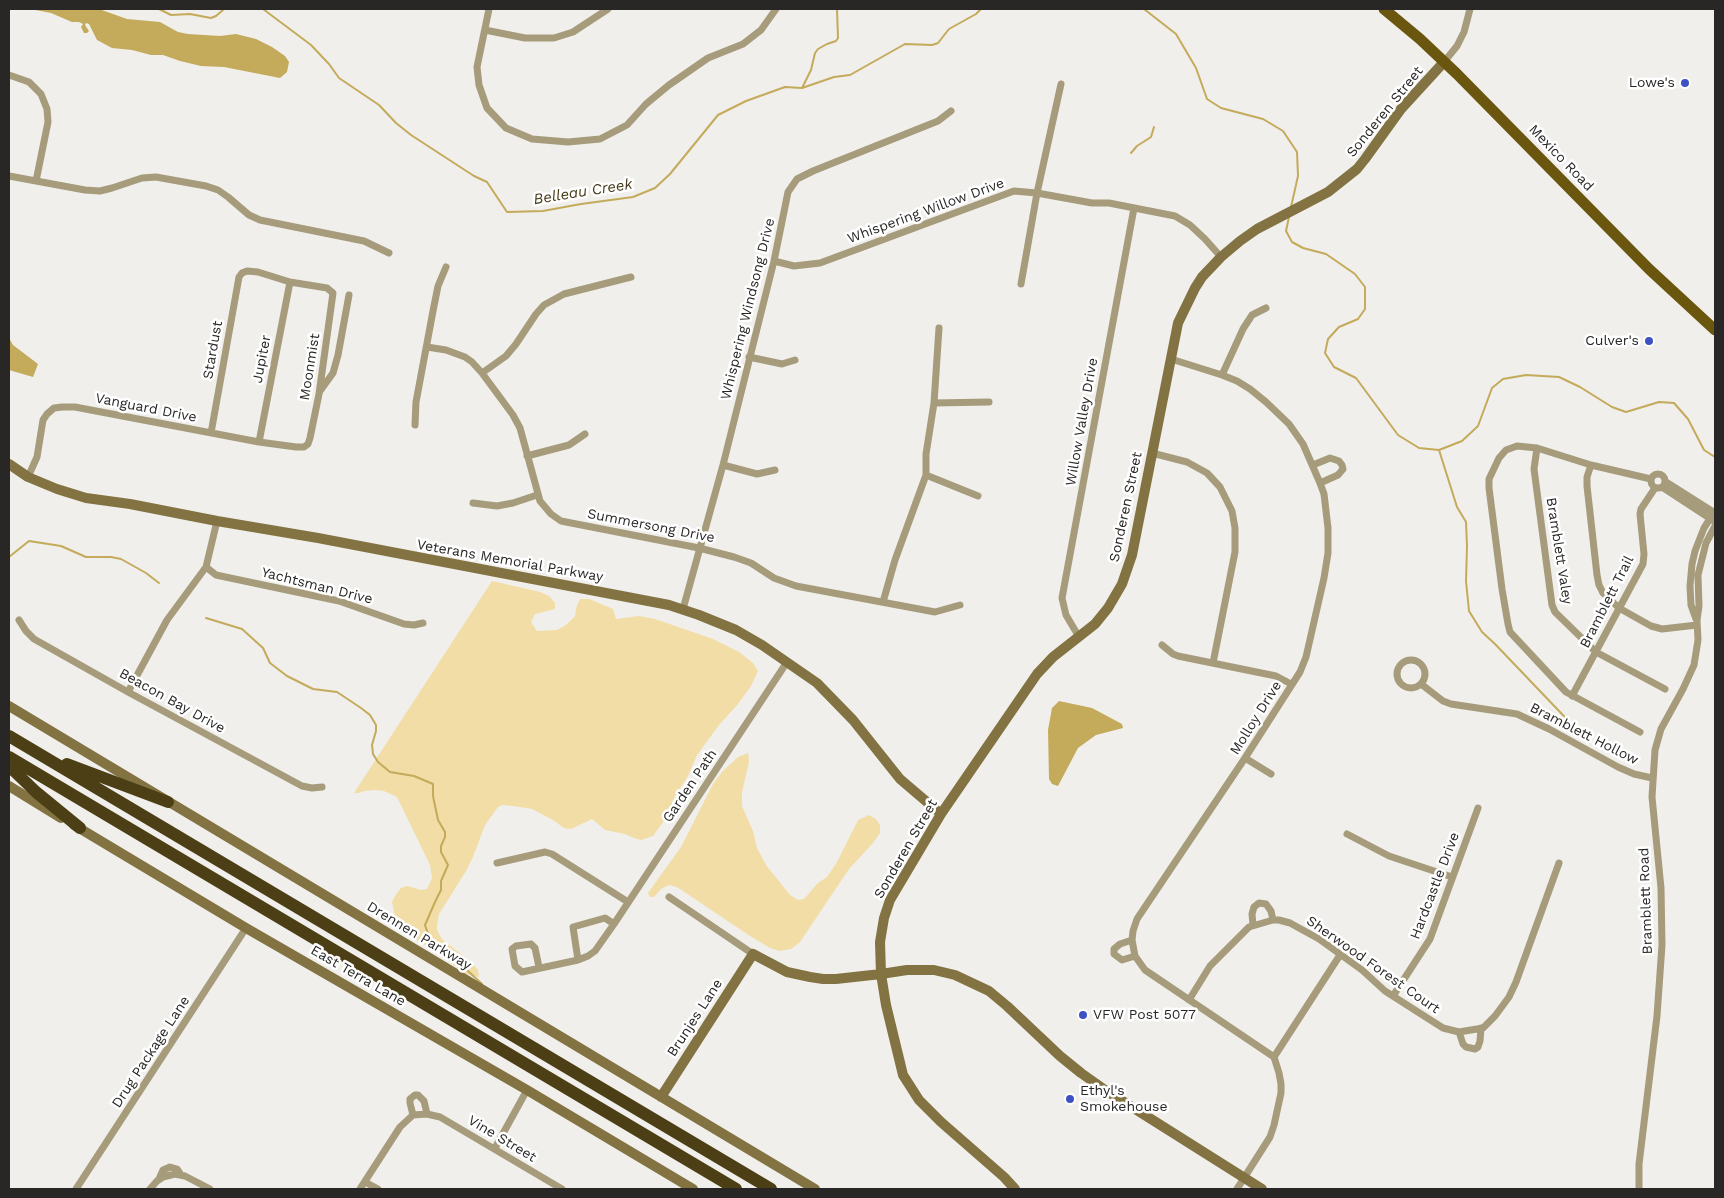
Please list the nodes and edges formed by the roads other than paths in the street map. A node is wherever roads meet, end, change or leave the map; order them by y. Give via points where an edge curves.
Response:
1 (489, 9) edge
2 (608, 9) edge
3 (776, 9) edge
4 (1384, 9) edge
5 (1470, 9) edge
6 (485, 30) junction
7 (1444, 62) junction
8 (9, 75) edge
9 (1061, 84) dead end
10 (951, 111) dead end
11 (9, 176) edge
12 (36, 181) junction
13 (1037, 193) junction
14 (1134, 208) junction
15 (389, 252) dead end
16 (1221, 257) junction
17 (774, 261) junction
18 (446, 267) dead end
19 (631, 277) dead end
20 (290, 282) junction
21 (1022, 284) dead end
22 (349, 295) dead end
23 (1266, 308) dead end
24 (939, 328) dead end
25 (1715, 330) edge
26 (427, 347) junction
27 (749, 357) junction
28 (1171, 359) junction
29 (795, 360) dead end
30 (482, 373) junction
31 (1222, 375) junction
32 (319, 394) junction
33 (989, 402) dead end
34 (934, 403) junction
35 (415, 425) dead end
36 (211, 432) junction
37 (585, 434) dead end
38 (259, 442) junction
39 (308, 444) joint
40 (1537, 448) junction
41 (1152, 453) junction
42 (527, 456) junction
43 (9, 464) edge
44 (723, 465) junction
45 (1313, 465) junction
46 (1591, 465) junction
47 (775, 470) dead end
48 (926, 475) junction
49 (28, 477) junction
50 (1651, 479) junction
51 (1320, 483) junction
52 (1661, 486) junction
53 (537, 495) junction
54 (978, 496) dead end
55 (473, 503) dead end
56 (1714, 517) edge
57 (217, 521) junction
58 (699, 548) junction
59 (206, 567) junction
60 (883, 602) junction
61 (960, 605) dead end
62 (1619, 608) junction
63 (683, 609) junction
64 (19, 620) dead end
65 (1697, 622) junction
66 (424, 623) dead end
67 (1080, 637) junction
68 (1162, 644) dead end
69 (1596, 652) junction
70 (787, 662) junction
71 (1213, 663) junction
72 (1291, 684) junction
73 (1421, 684) junction
74 (1665, 689) dead end
75 (128, 692) junction
76 (1572, 696) junction
77 (9, 706) edge
78 (1640, 732) dead end
79 (9, 736) edge
80 (34, 751) junction
81 (9, 757) edge
82 (1246, 758) junction
83 (9, 766) edge
84 (1272, 774) dead end
85 (1652, 778) junction
86 (9, 786) edge
87 (322, 787) dead end
88 (168, 802) junction
89 (1478, 808) dead end
90 (941, 814) junction
91 (80, 828) junction
92 (1347, 834) dead end
93 (497, 863) dead end
94 (1559, 863) dead end
95 (1452, 877) junction
96 (670, 897) dead end
97 (628, 902) junction
98 (1273, 920) junction
99 (614, 924) junction
100 (1253, 925) junction
101 (246, 928) junction
102 (1132, 940) junction
103 (753, 954) junction
104 (1340, 955) junction
105 (1135, 956) junction
106 (578, 960) junction
107 (539, 967) junction
108 (881, 974) junction
109 (1393, 996) junction
110 (1188, 1000) junction
111 (1481, 1028) junction
112 (1459, 1032) junction
113 (1274, 1057) junction
114 (527, 1090) junction
115 (661, 1097) junction
116 (427, 1114) junction
117 (413, 1115) junction
118 (495, 1148) junction
119 (1244, 1178) junction
120 (365, 1182) junction
121 (76, 1189) edge
122 (150, 1189) edge
123 (210, 1189) edge
124 (360, 1189) edge
125 (378, 1189) edge
126 (562, 1189) edge
127 (693, 1189) edge
128 (736, 1189) edge
129 (771, 1189) edge
130 (815, 1189) edge
131 (1015, 1189) edge
132 (1237, 1189) edge
133 (1262, 1189) edge
134 (1639, 1189) edge

1 - 6 street
2 - 6 street via 573,32 554,38 526,38
3 - 6 street via 761,30 743,44 708,58 669,85 627,126 600,139 568,142 532,140 506,128 487,108 477,67
4 - 7 main road, Mexico Road
5 - 7 street via 1464,32
7 - 16 street, Sonderen Street via 1401,109 1361,164 1340,183 1250,234
7 - 25 main road, Mexico Road via 1649,269
8 - 12 street via 29,82 41,94 48,109
9 - 13 street
10 - 17 street, Whispering Windsong Drive via 938,121 797,179 788,192
11 - 12 street
12 - 15 street via 92,191 156,177 206,186 218,190 260,220 364,241
13 - 14 street, Whispering Willow Drive
13 - 17 street, Whispering Willow Drive via 1014,191 820,263 794,266
13 - 21 street
14 - 16 street, Whispering Willow Drive via 1175,216 1205,239
14 - 67 street, Willow Valley Drive via 1062,598 1066,615
16 - 28 street, Sonderen Street via 1202,278 1183,311
17 - 27 street, Whispering Windsong Drive
18 - 26 street via 438,286
19 - 30 street via 564,294 549,302 536,314 506,356
20 - 32 street, Moonmist via 327,288 333,293
20 - 36 street, Stardust via 247,271 239,278
20 - 38 street, Jupiter
22 - 32 street via 333,373
23 - 31 street via 1252,315
24 - 34 street
26 - 30 street, Summersong Drive via 465,356
26 - 35 street via 416,402
27 - 29 street via 782,364
27 - 44 street, Whispering Windsong Drive
28 - 31 street, Molloy Drive
28 - 41 street, Sonderen Street
30 - 42 street, Summersong Drive via 514,415
31 - 45 street, Molloy Drive via 1250,389 1272,406 1303,444
32 - 39 street, Moonmist
33 - 34 street
34 - 48 street
36 - 38 street, Vanguard Drive
36 - 49 street, Vanguard Drive via 75,407 54,408 43,420 36,457
37 - 42 street via 569,446
38 - 39 street, Vanguard Drive via 296,447
40 - 46 street
40 - 69 street, Bramblett Valey via 1534,469 1552,605 1559,617
40 - 76 street via 1517,446 1506,450 1489,479 1502,589 1508,624 1514,637
41 - 67 street, Sonderen Street via 1132,555 1122,584 1108,608
41 - 71 street via 1187,462 1206,472 1220,487 1232,511 1235,552
42 - 53 street, Summersong Drive
43 - 49 street, Veterans Memorial Parkway
44 - 47 street via 757,474
44 - 58 street, Whispering Windsong Drive
45 - 51 street, Molloy Drive
45 - 51 street via 1330,458 1342,464 1338,475
46 - 50 street
46 - 62 street via 1587,482 1597,575 1603,593
48 - 54 street
48 - 60 street
49 - 57 street, Veterans Memorial Parkway via 86,498
50 - 52 street via 1651,483
50 - 52 street via 1654,475 1664,476
51 - 72 street, Molloy Drive via 1328,528 1328,552 1306,658
52 - 56 street
52 - 62 street, Bramblett Trail via 1641,509 1643,564
53 - 55 street via 497,506
53 - 58 street, Summersong Drive via 547,511 561,521
56 - 65 street, Bramblett Road via 1700,564
57 - 59 street
57 - 63 street, Veterans Memorial Parkway
58 - 60 street, Summersong Drive via 734,556 796,586
58 - 63 street, Whispering Windsong Drive
59 - 66 street, Yachtsman Drive via 216,575 339,601 404,624
59 - 75 street via 156,638
60 - 61 street, Summersong Drive via 935,612
62 - 65 street via 1657,628
62 - 69 street, Bramblett Trail
63 - 70 street, Veterans Memorial Parkway via 736,630
64 - 75 street, Beacon Bay Drive via 34,639
65 - 85 street, Bramblett Road via 1694,665 1661,729
67 - 90 street, Sonderen Street via 1044,664
68 - 71 street via 1178,656
69 - 74 street, Bramblett Valey
69 - 76 street, Bramblett Trail
70 - 90 street, Veterans Memorial Parkway via 827,692 900,779
70 - 97 street, Garden Path
71 - 72 street via 1276,676
72 - 82 street, Molloy Drive
73 - 73 street via 1426,672 1421,664 1413,660 1401,665 1398,678 1403,685 1412,688
73 - 85 street, Bramblett Hollow via 1451,704 1518,714 1618,767
75 - 87 street, Beacon Bay Drive via 302,786
76 - 78 street
77 - 88 street, Drennen Parkway
79 - 80 highway
80 - 88 highway
80 - 129 highway
81 - 128 highway
82 - 84 street
82 - 102 street, Molloy Drive via 1137,919
83 - 91 highway
85 - 134 street, Bramblett Road via 1662,945
86 - 91 street, East Terra Lane
88 - 115 street, Drennen Parkway
89 - 95 street, Hardcastle Drive
90 - 108 street, Sonderen Street via 890,900 880,942
91 - 101 street, East Terra Lane
92 - 95 street via 1390,856
93 - 97 street via 546,852
94 - 111 street, Sherwood Forest Court via 1509,997
95 - 109 street, Hardcastle Drive via 1430,939
96 - 103 street
97 - 99 street, Garden Path
98 - 100 street
98 - 100 street via 1266,904 1259,903 1252,914
98 - 104 street, Sherwood Forest Court via 1290,923
99 - 106 street, Garden Path via 595,951
99 - 106 street via 604,918 573,927
100 - 110 street via 1210,966
101 - 114 street, East Terra Lane
101 - 121 street, Drug Package Lane
102 - 105 street, Molloy Drive
102 - 105 street via 1120,944 1114,949 1114,954 1122,960
103 - 108 street via 787,972 810,977 836,979
103 - 115 street, Brunjes Lane
104 - 109 street, Sherwood Forest Court
104 - 113 street
105 - 110 street via 1145,970
106 - 107 street
107 - 107 street via 522,972 515,966 512,949 531,944
108 - 119 street via 934,970 955,975 983,988 1081,1073
108 - 131 street, Sonderen Street via 898,1060 906,1081 918,1100
109 - 112 street, Sherwood Forest Court via 1443,1028
110 - 113 street
111 - 112 street
111 - 112 street, Sherwood Forest Court via 1480,1041 1475,1049 1463,1044
113 - 119 street via 1281,1093 1274,1126 1270,1138
114 - 118 street
114 - 127 street, East Terra Lane
115 - 130 street, Drennen Parkway
116 - 117 street, Vine Street
116 - 117 street via 424,1101 418,1095 410,1099
116 - 118 street, Vine Street via 440,1116
117 - 120 street via 400,1127
118 - 126 street, Vine Street
119 - 132 street
119 - 133 street
120 - 124 street
120 - 125 street
122 - 123 street via 161,1178 163,1170 170,1167

